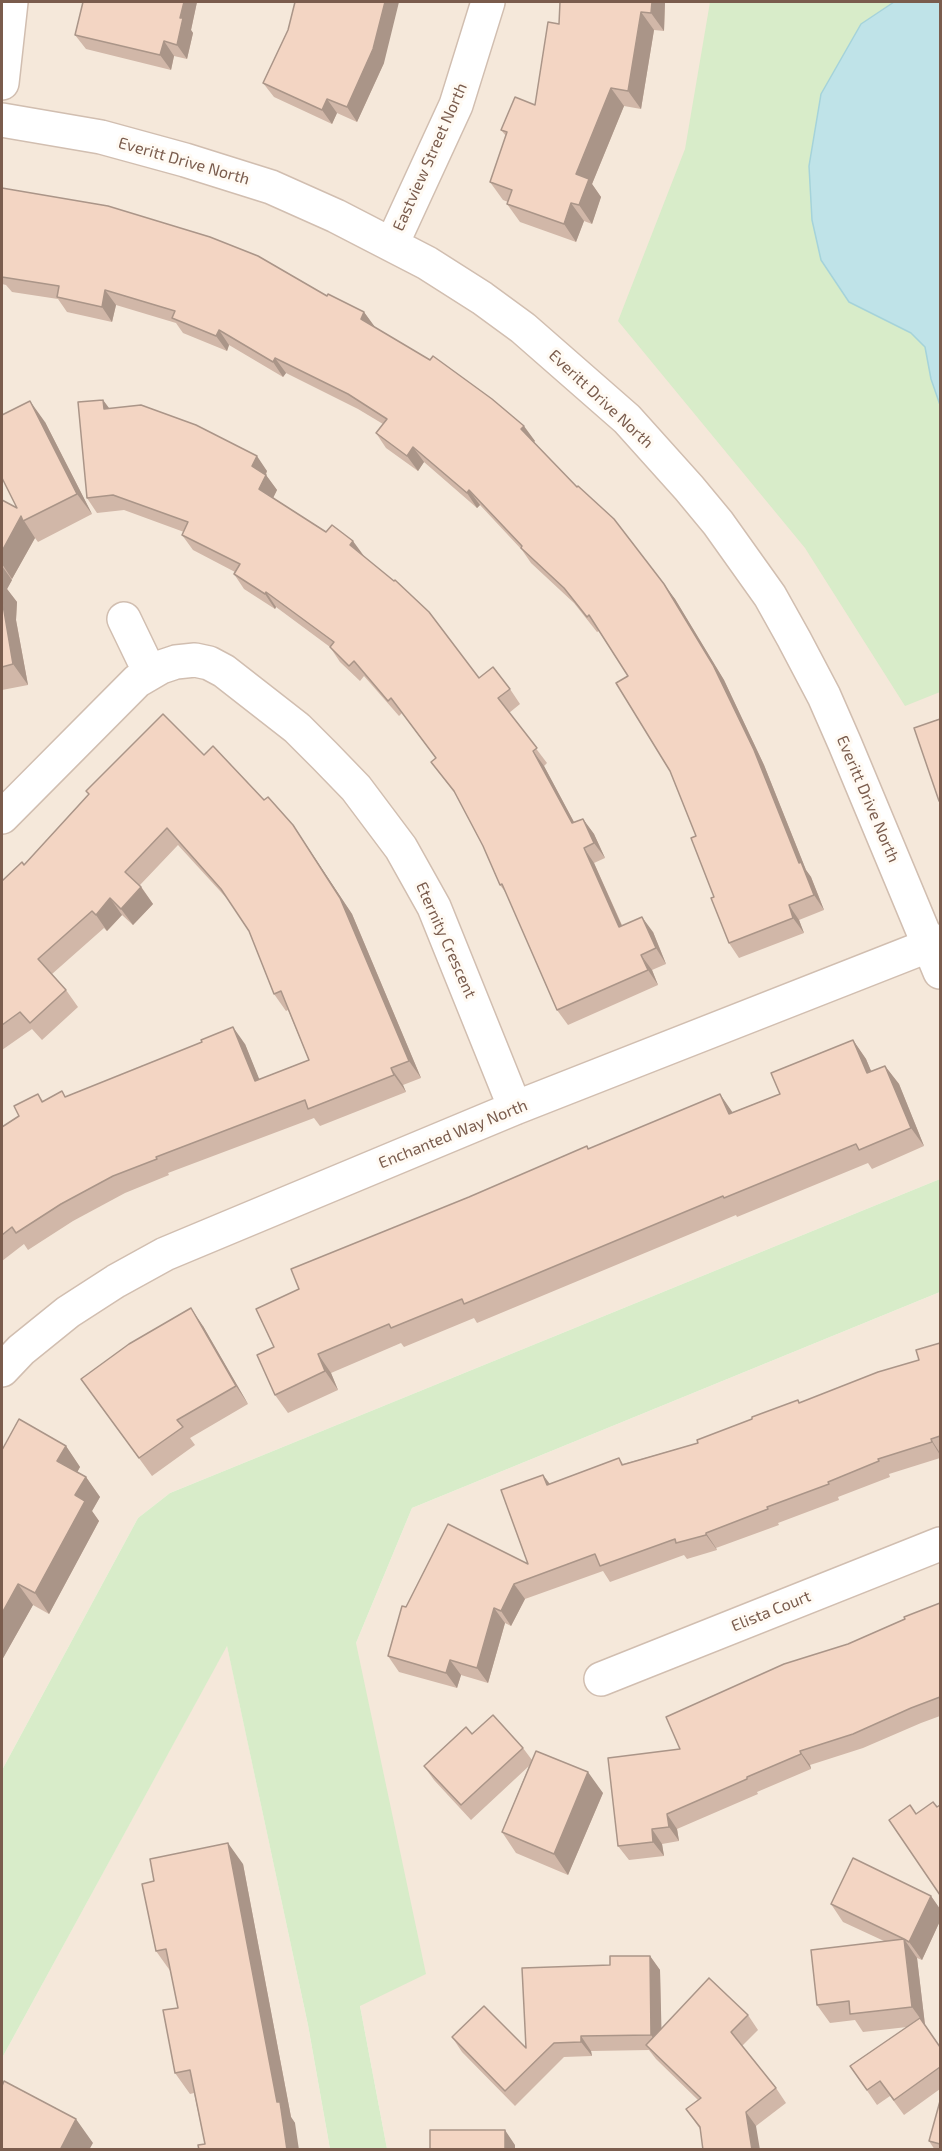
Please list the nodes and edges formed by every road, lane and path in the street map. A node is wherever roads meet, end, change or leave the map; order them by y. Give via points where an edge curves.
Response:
1 (11, 2) edge
2 (488, 2) edge
3 (2, 83) edge
4 (2, 120) edge
5 (392, 244) junction
6 (124, 619) dead end
7 (150, 673) junction
8 (2, 817) edge
9 (937, 953) edge
10 (515, 1108) junction
11 (2, 1370) edge
12 (940, 1544) edge
13 (601, 1679) dead end

1 - 3 street
2 - 5 street, Eastview Street North via 456,105
4 - 5 street, Everitt Drive North via 101,137 271,187
5 - 9 street, Everitt Drive North via 482,298 577,373 627,419 718,523 770,596 824,696
6 - 7 street
7 - 8 street, Eternity Crescent via 122,694
7 - 10 street, Eternity Crescent via 176,662 195,660 224,670 297,728 356,788 401,848 434,907
9 - 10 street, Enchanted Way North
10 - 11 street, Enchanted Way North via 165,1254 68,1312
12 - 13 street, Elista Court

